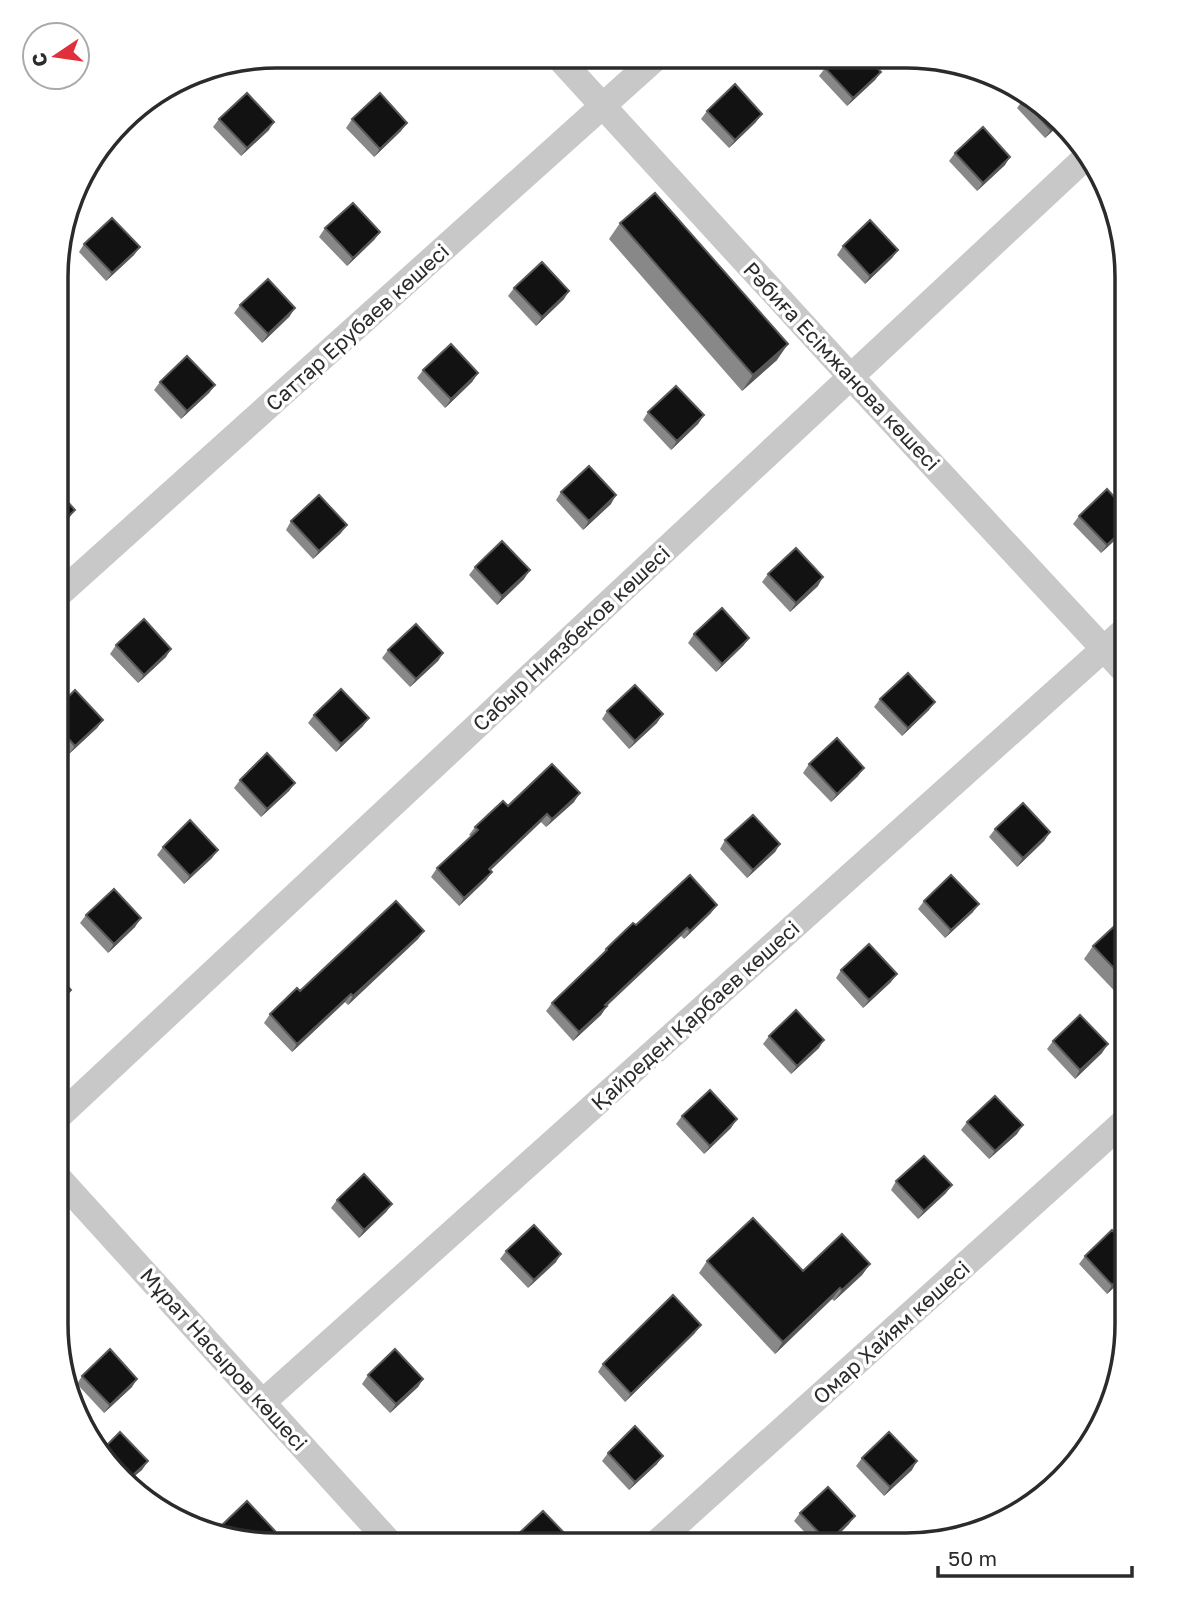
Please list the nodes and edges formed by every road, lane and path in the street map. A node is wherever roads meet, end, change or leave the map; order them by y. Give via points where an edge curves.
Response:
1 (568, 68) edge
2 (645, 68) edge
3 (603, 106) junction
4 (1080, 163) edge
5 (850, 376) junction
6 (68, 586) edge
7 (1115, 639) edge
8 (1104, 649) junction
9 (1115, 661) edge
10 (68, 1108) edge
11 (1114, 1131) edge
12 (68, 1188) edge
13 (263, 1402) junction
14 (381, 1533) edge
15 (667, 1533) edge

1 - 3 street, Рәбиға Есімжанова көшесі
2 - 3 street, Саттар Ерубаев көшесі
3 - 5 street, Рәбиға Есімжанова көшесі
3 - 6 street, Саттар Ерубаев көшесі
4 - 5 street, Сабыр Ниязбеков көшесі
5 - 8 street, Рәбиға Есімжанова көшесі
5 - 10 street, Сабыр Ниязбеков көшесі
7 - 8 street, Қайреден Қарбаев көшесі
8 - 9 street, Рәбиға Есімжанова көшесі
8 - 13 street, Қайреден Қарбаев көшесі
11 - 15 street, Омар Хайям көшесі
12 - 13 street, Мұрат Насыров көшесі
13 - 14 street, Мұрат Насыров көшесі

